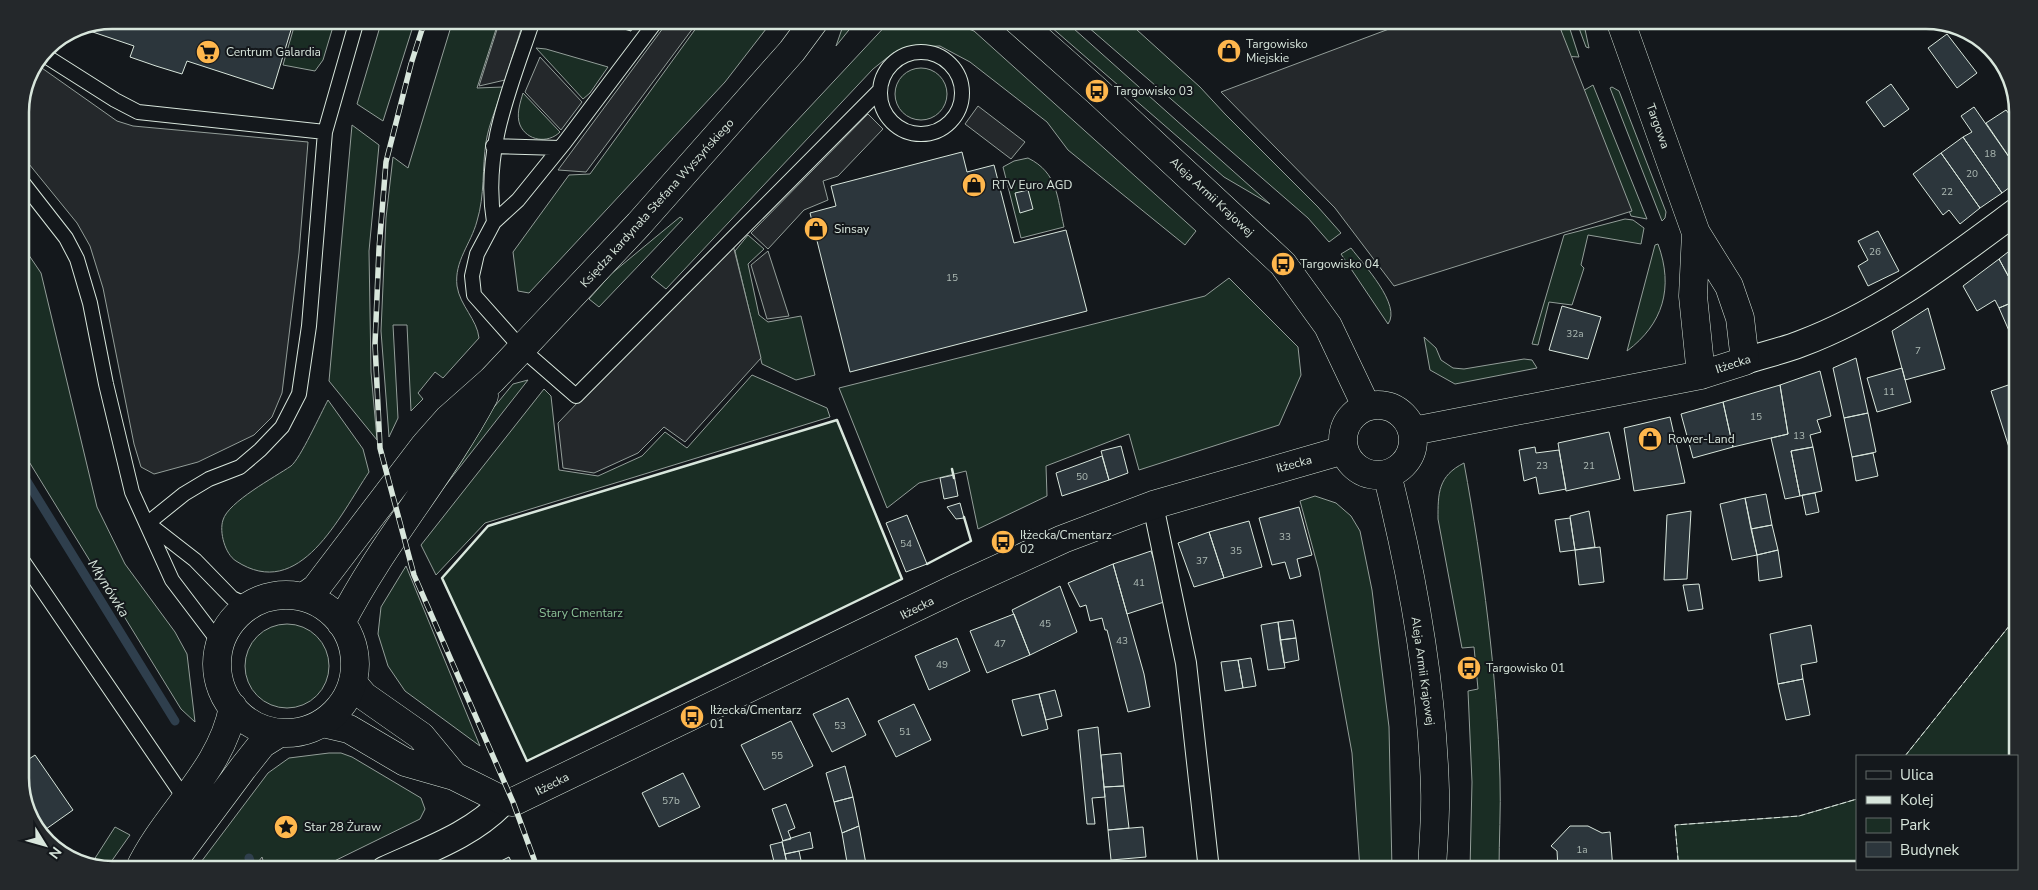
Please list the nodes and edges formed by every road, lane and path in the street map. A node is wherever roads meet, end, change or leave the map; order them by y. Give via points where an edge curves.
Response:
1 (354, 29) edge
2 (530, 29) edge
3 (650, 29) edge
4 (808, 29) edge
5 (1027, 29) edge
6 (1623, 29) edge
7 (49, 57) edge
8 (880, 90) junction
9 (325, 132) junction
10 (493, 146) junction
11 (560, 148) junction
12 (29, 191) edge
13 (2009, 217) edge
14 (494, 222) junction
15 (1696, 232) junction
16 (522, 349) junction
17 (1745, 361) junction
18 (1701, 375) junction
19 (492, 380) junction
20 (1366, 406) junction
21 (1413, 431) junction
22 (1344, 450) junction
23 (1387, 474) junction
24 (1153, 505) junction
25 (148, 523) junction
26 (29, 570) edge
27 (305, 596) junction
28 (249, 606) junction
29 (341, 623) junction
30 (219, 642) junction
31 (353, 683) junction
32 (233, 708) junction
33 (323, 724) junction
34 (278, 734) junction
35 (454, 776) junction
36 (186, 799) junction
37 (504, 801) junction
38 (144, 861) edge
39 (174, 861) edge
40 (403, 861) edge
41 (1208, 861) edge
42 (1432, 861) edge

1 - 9 lane
2 - 10 lane via 502,109
3 - 11 lane
4 - 16 street, Księdza kardynała Stefana Wyszyńskiego via 764,84
5 - 20 street, Aleja Armii Krajowej via 1283,264 1328,326
6 - 15 street, Targowa
7 - 9 lane via 138,112
8 - 8 lane via 884,76 896,61 914,52 928,52 951,64 963,89 962,102 947,125 935,132 922,134 908,132 887,116
8 - 16 lane via 576,396
9 - 25 lane via 309,326 299,394 282,427 260,450 240,467 209,479 184,494
10 - 11 lane
10 - 14 lane via 490,187
11 - 14 lane via 518,200
12 - 25 lane via 66,238 77,259 132,492
13 - 17 street, Iłżecka via 1950,261 1886,302 1799,345
14 - 16 lane via 477,254 472,276 474,295
15 - 17 street, Targowa via 1729,286 1740,318
15 - 18 street, Targowa via 1693,296
16 - 19 street, Księdza kardynała Stefana Wyszyńskiego
17 - 18 street, Iłżecka
18 - 21 street, Iłżecka
19 - 27 street, Księdza kardynała Stefana Wyszyńskiego via 424,445 316,588
19 - 29 street, Księdza kardynała Stefana Wyszyńskiego via 463,434 362,584
20 - 21 street via 1391,406 1405,417
20 - 22 street via 1349,420 1343,434
21 - 23 street via 1408,460
22 - 23 street via 1352,464 1365,473
22 - 24 street, Iłżecka
23 - 42 street, Aleja Armii Krajowej via 1403,540 1430,696 1435,791
24 - 37 street, Iłżecka via 1063,539 521,800
24 - 41 street via 1186,663
25 - 28 lane via 195,560 232,598
25 - 30 lane via 172,580
26 - 36 lane
27 - 28 street via 270,596
27 - 29 street via 328,610
28 - 30 street via 231,623
29 - 31 street via 350,639
30 - 32 street via 220,675
31 - 33 street via 346,700
31 - 35 street via 364,696 421,736
32 - 34 street via 256,726
32 - 36 street via 229,729
33 - 34 street via 304,731
33 - 35 street via 349,729 405,762
34 - 39 street via 262,744 242,768
35 - 37 street
36 - 38 street
37 - 40 street via 469,830

